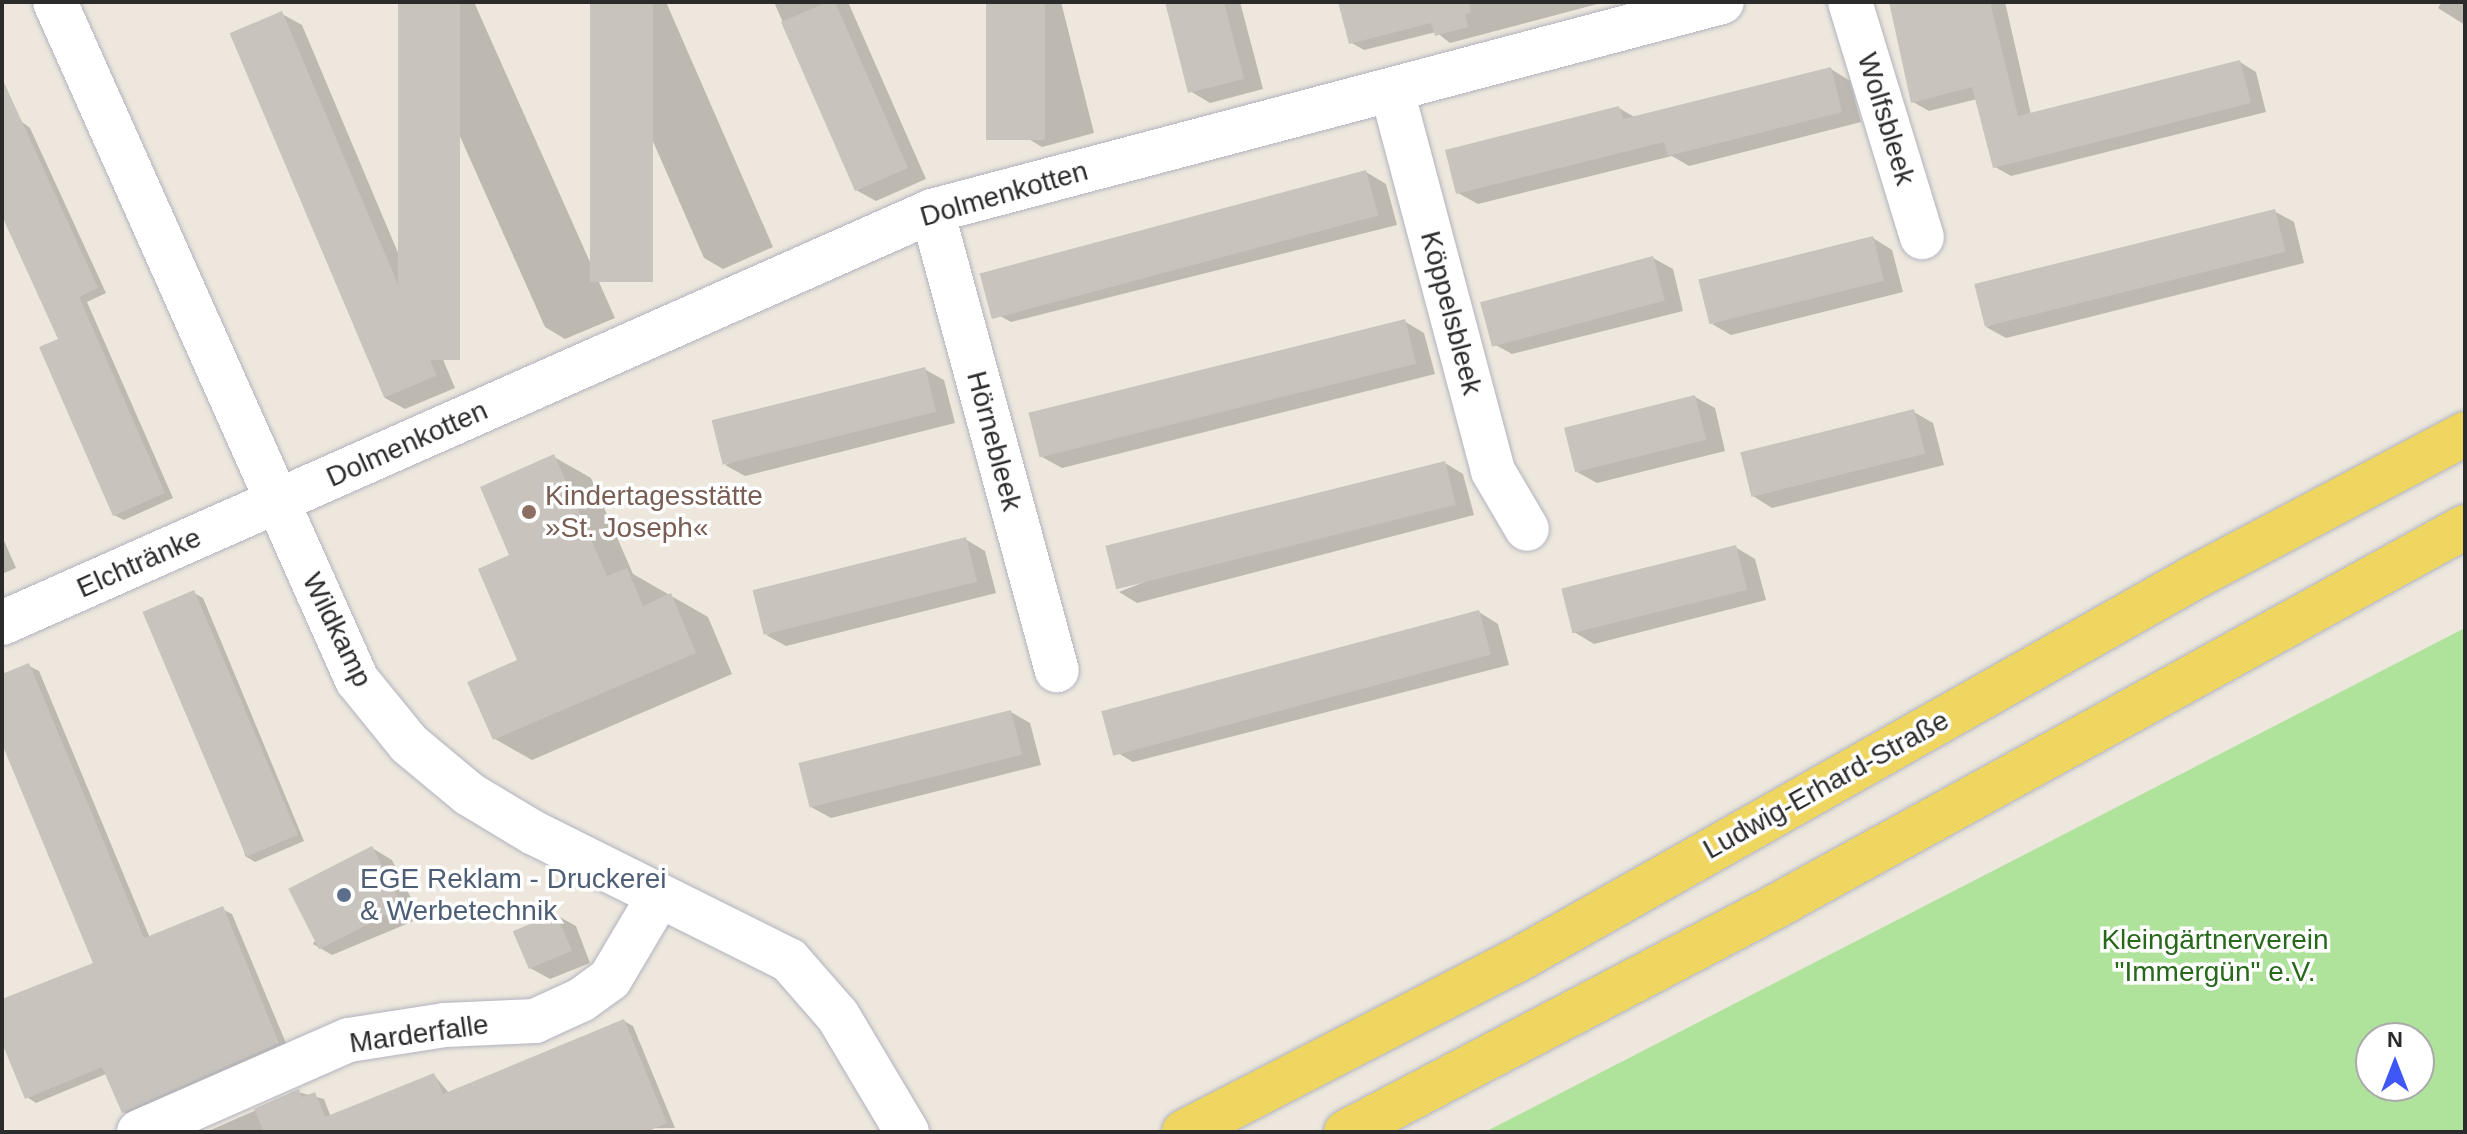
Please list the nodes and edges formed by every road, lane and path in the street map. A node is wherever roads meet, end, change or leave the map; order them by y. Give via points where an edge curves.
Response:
1 (55, 2) edge
2 (1722, 2) edge
3 (1850, 2) edge
4 (1392, 91) junction
5 (932, 211) junction
6 (1922, 237) dead end
7 (2465, 434) edge
8 (276, 503) junction
9 (2465, 527) edge
10 (1527, 529) dead end
11 (2, 623) edge
12 (1057, 670) dead end
13 (659, 896) junction
14 (139, 1132) edge
15 (907, 1132) edge
16 (1184, 1132) edge
17 (1346, 1132) edge

1 - 8 street, Wildkamp
2 - 4 street, Dolmenkotten
3 - 6 street, Wolfsbleek
4 - 5 street, Dolmenkotten
4 - 10 street, Köppelsbleek via 1493,471
5 - 8 street, Dolmenkotten
5 - 12 street, Hörnebleek
7 - 16 main road, Ludwig-Erhard-Straße via 2193,578 1514,962
8 - 11 street, Elchtränke
8 - 13 street, Wildkamp via 357,680 409,744 469,794
9 - 17 main road via 1787,900
13 - 14 street, Marderfalle via 610,979 581,1000 535,1021 445,1025 349,1040
13 - 15 street, Wildkamp via 789,960 838,1016

